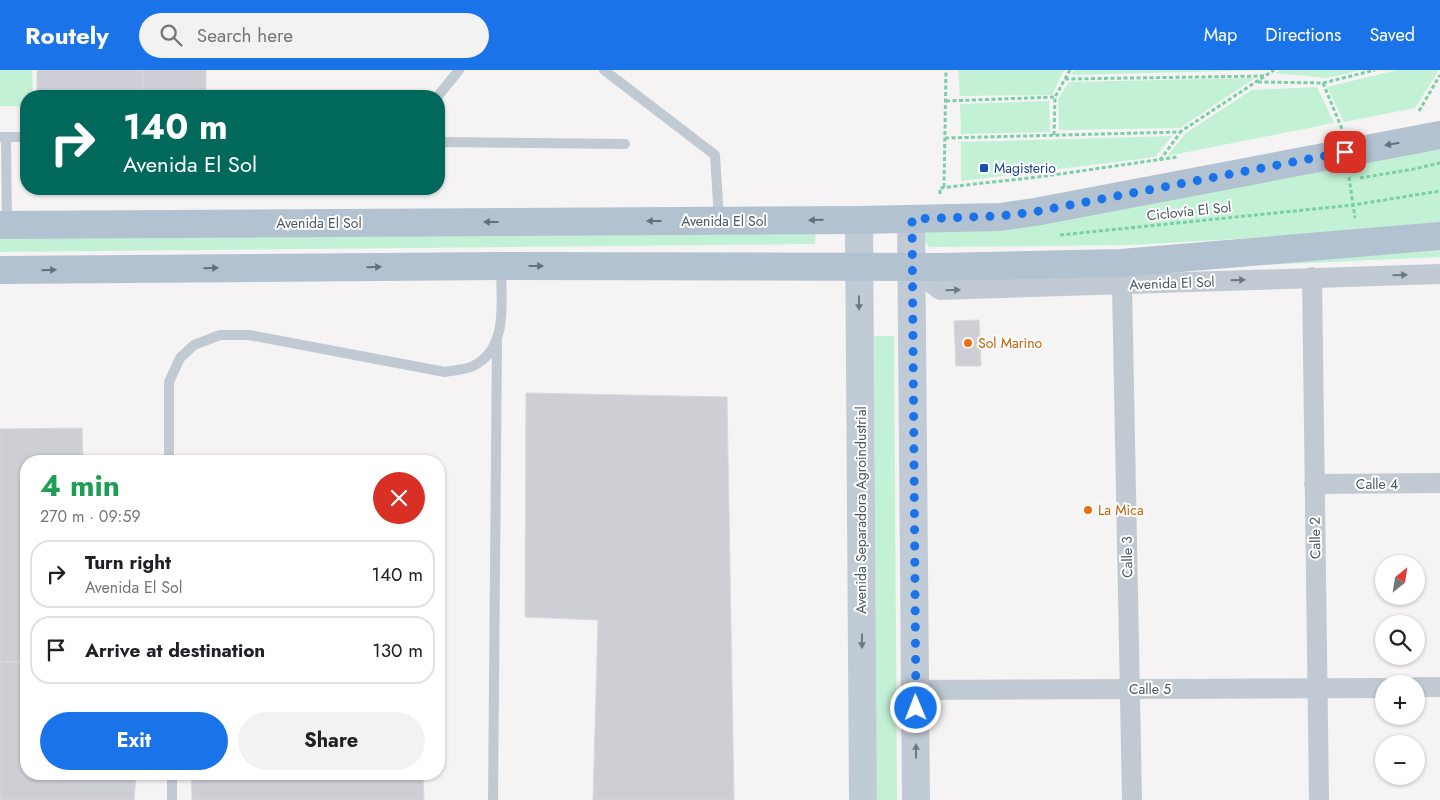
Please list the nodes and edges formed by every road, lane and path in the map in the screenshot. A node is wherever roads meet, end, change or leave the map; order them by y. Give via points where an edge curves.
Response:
1 (459, 70) edge
2 (604, 70) edge
3 (946, 70) edge
4 (1070, 70) edge
5 (1274, 70) edge
6 (1376, 70) edge
7 (1440, 75) edge
8 (1265, 76) junction
9 (1065, 78) junction
10 (1256, 82) junction
11 (1323, 83) junction
12 (443, 90) edge
13 (1055, 97) junction
14 (946, 101) junction
15 (1426, 110) dead end
16 (1419, 111) junction
17 (1410, 113) dead end
18 (1342, 126) junction
19 (1332, 128) dead end
20 (1180, 132) junction
21 (1054, 135) junction
22 (1440, 135) edge
23 (3, 137) edge
24 (20, 137) edge
25 (945, 138) junction
26 (445, 142) edge
27 (625, 144) dead end
28 (1345, 152) junction
29 (1180, 157) dead end
30 (1160, 160) junction
31 (1440, 163) edge
32 (1350, 180) dead end
33 (944, 187) junction
34 (1440, 191) edge
35 (939, 218) junction
36 (912, 219) junction
37 (859, 220) junction
38 (719, 221) junction
39 (4, 225) edge
40 (1058, 235) dead end
41 (1440, 236) edge
42 (501, 266) junction
43 (859, 268) junction
44 (912, 268) junction
45 (0, 270) edge
46 (1440, 274) edge
47 (1312, 277) junction
48 (1122, 285) junction
49 (497, 340) junction
50 (169, 455) edge
51 (1440, 483) edge
52 (1314, 484) junction
53 (1425, 687) edge
54 (1440, 687) edge
55 (1317, 688) junction
56 (1375, 688) edge
57 (1130, 689) junction
58 (915, 690) junction
59 (172, 780) edge
60 (172, 800) edge
61 (493, 800) edge
62 (863, 800) edge
63 (916, 800) edge
64 (1132, 800) edge
65 (1319, 800) edge

1 - 12 lane
2 - 38 lane via 715,155
3 - 14 path
4 - 9 path
5 - 8 path
6 - 11 path
7 - 16 path
8 - 9 path
8 - 10 path
9 - 13 path
10 - 11 path
10 - 20 path
11 - 18 path
13 - 14 path
13 - 21 path
14 - 25 path
15 - 16 path
16 - 17 path
18 - 19 path
18 - 28 path
20 - 21 path
20 - 30 path
21 - 25 path
22 -> 28 main road, Avenida El Sol
23 - 24 lane
23 - 39 lane
25 - 33 path
26 - 27 lane
28 - 35 main road, Avenida El Sol via 1034,212
29 - 30 path
30 - 33 path
31 - 32 path
33 - 35 path via 940,188
34 - 40 path, Ciclovía El Sol via 1353,205
35 - 36 main road, Avenida El Sol
36 - 37 main road, Avenida El Sol
36 - 44 street
37 -> 38 main road, Avenida El Sol
37 - 43 street, Avenida Separadora Agroindustrial
38 -> 39 main road, Avenida El Sol
41 - 44 main road, Avenida El Sol via 1121,263
42 -> 43 main road, Avenida El Sol
45 -> 42 main road, Avenida El Sol
42 - 49 lane
43 - 44 main road, Avenida El Sol
43 -> 62 street, Avenida Separadora Agroindustrial
44 -> 48 street, Avenida El Sol via 940,290
44 - 58 street
47 -> 46 street, Avenida El Sol
48 -> 47 street, Avenida El Sol
47 - 52 street, Calle 2
48 - 57 street, Calle 3
49 - 50 lane via 488,356 474,366 445,372 249,335 220,335 194,345 180,358 169,382
49 - 61 lane
51 - 52 street, Calle 4
52 - 55 street, Calle 2
53 - 54 street
55 - 56 street, Calle 5
55 - 57 street, Calle 5
55 - 65 street, Calle 2
57 - 58 street, Calle 5
57 - 64 street, Calle 3
63 -> 58 street
59 - 60 lane

